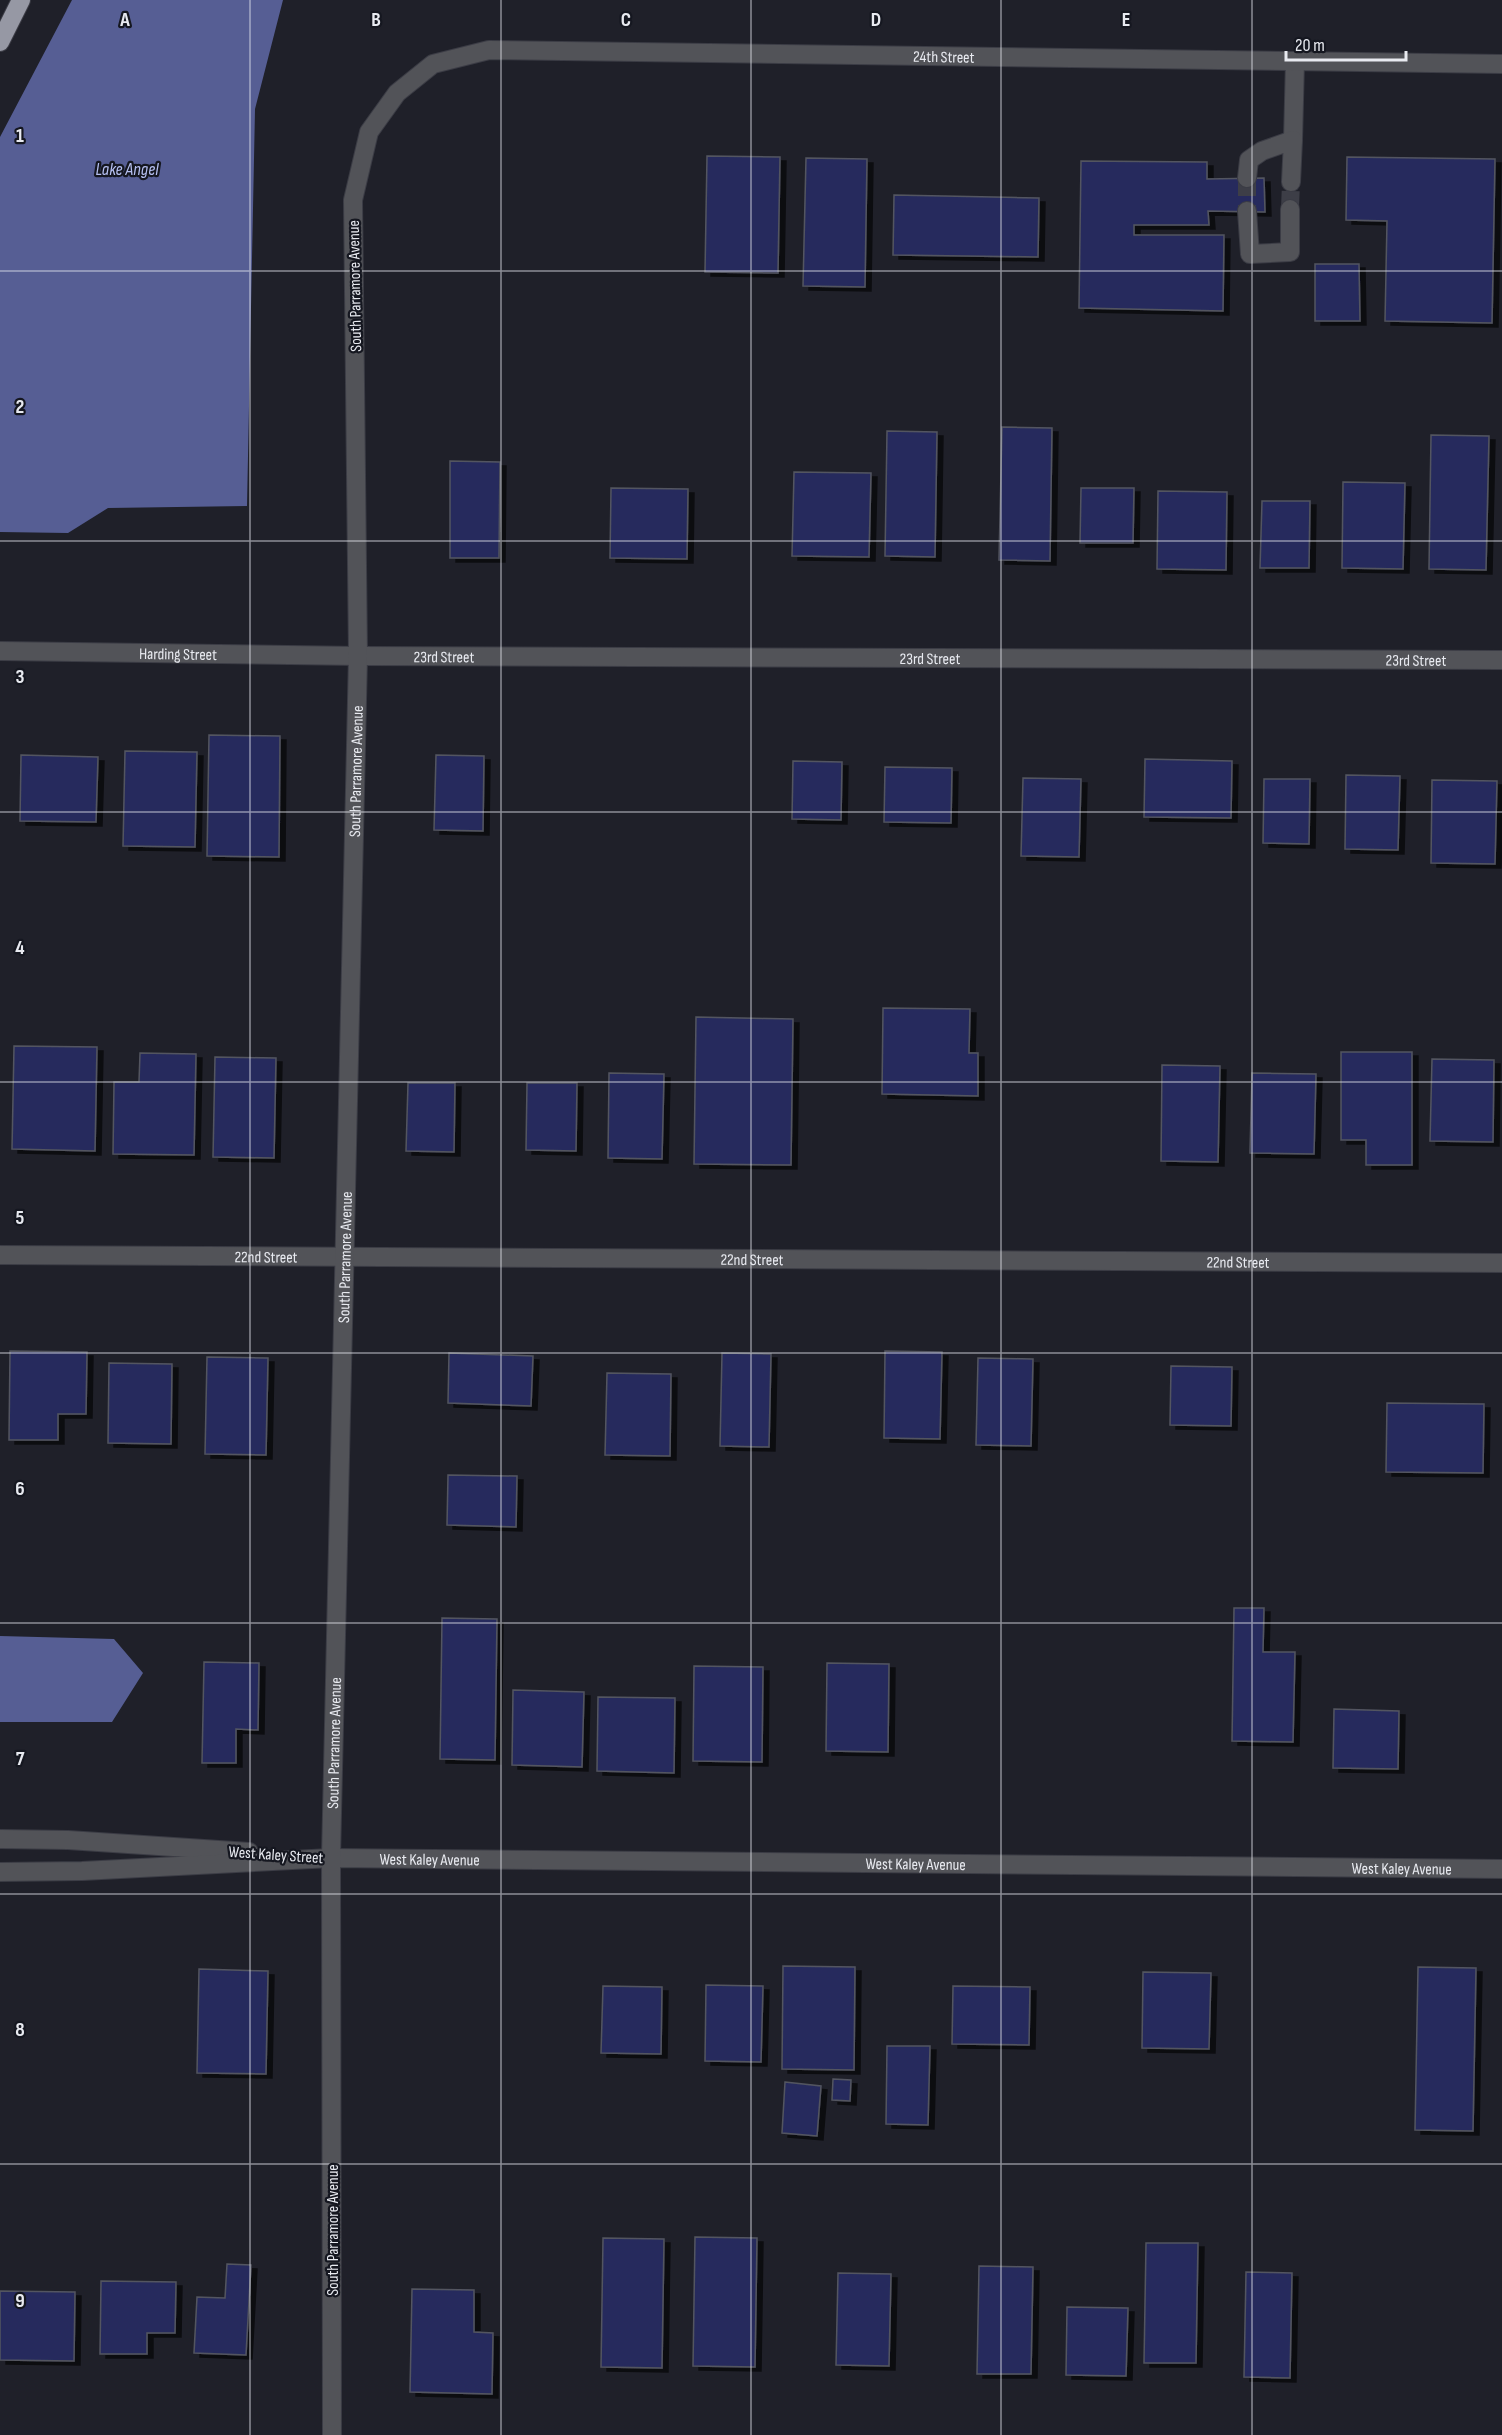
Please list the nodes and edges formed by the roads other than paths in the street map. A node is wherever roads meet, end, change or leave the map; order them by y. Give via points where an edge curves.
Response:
1 (21, 0) edge
2 (0, 42) edge
3 (1295, 61) junction
4 (1502, 64) edge
5 (397, 93) joint
6 (1293, 140) junction
7 (1247, 178) tunnel mouth
8 (1291, 182) tunnel mouth
9 (1290, 209) tunnel mouth
10 (1247, 211) tunnel mouth
11 (0, 651) edge
12 (358, 656) junction
13 (1502, 660) edge
14 (0, 1255) edge
15 (344, 1256) junction
16 (1502, 1263) edge
17 (0, 1839) edge
18 (331, 1858) junction
19 (1502, 1869) edge
20 (0, 1872) edge
21 (332, 2435) edge

1 - 2 highway
3 - 4 street, 24th Street
3 - 5 street, 24th Street via 489,50 433,64
3 - 6 street
5 - 12 street, South Parramore Avenue via 369,132 353,200
6 - 7 street via 1249,160
6 - 8 street
9 - 10 street via 1290,252 1250,254
11 - 12 street, Harding Street
12 - 13 street, 23rd Street
12 - 15 street, South Parramore Avenue
14 - 15 street, 22nd Street
15 - 16 street, 22nd Street
15 - 18 street, South Parramore Avenue
17 - 18 street, West Kaley Street
18 - 19 street, West Kaley Avenue
18 - 20 street, West Kaley Street
18 - 21 street, South Parramore Avenue

